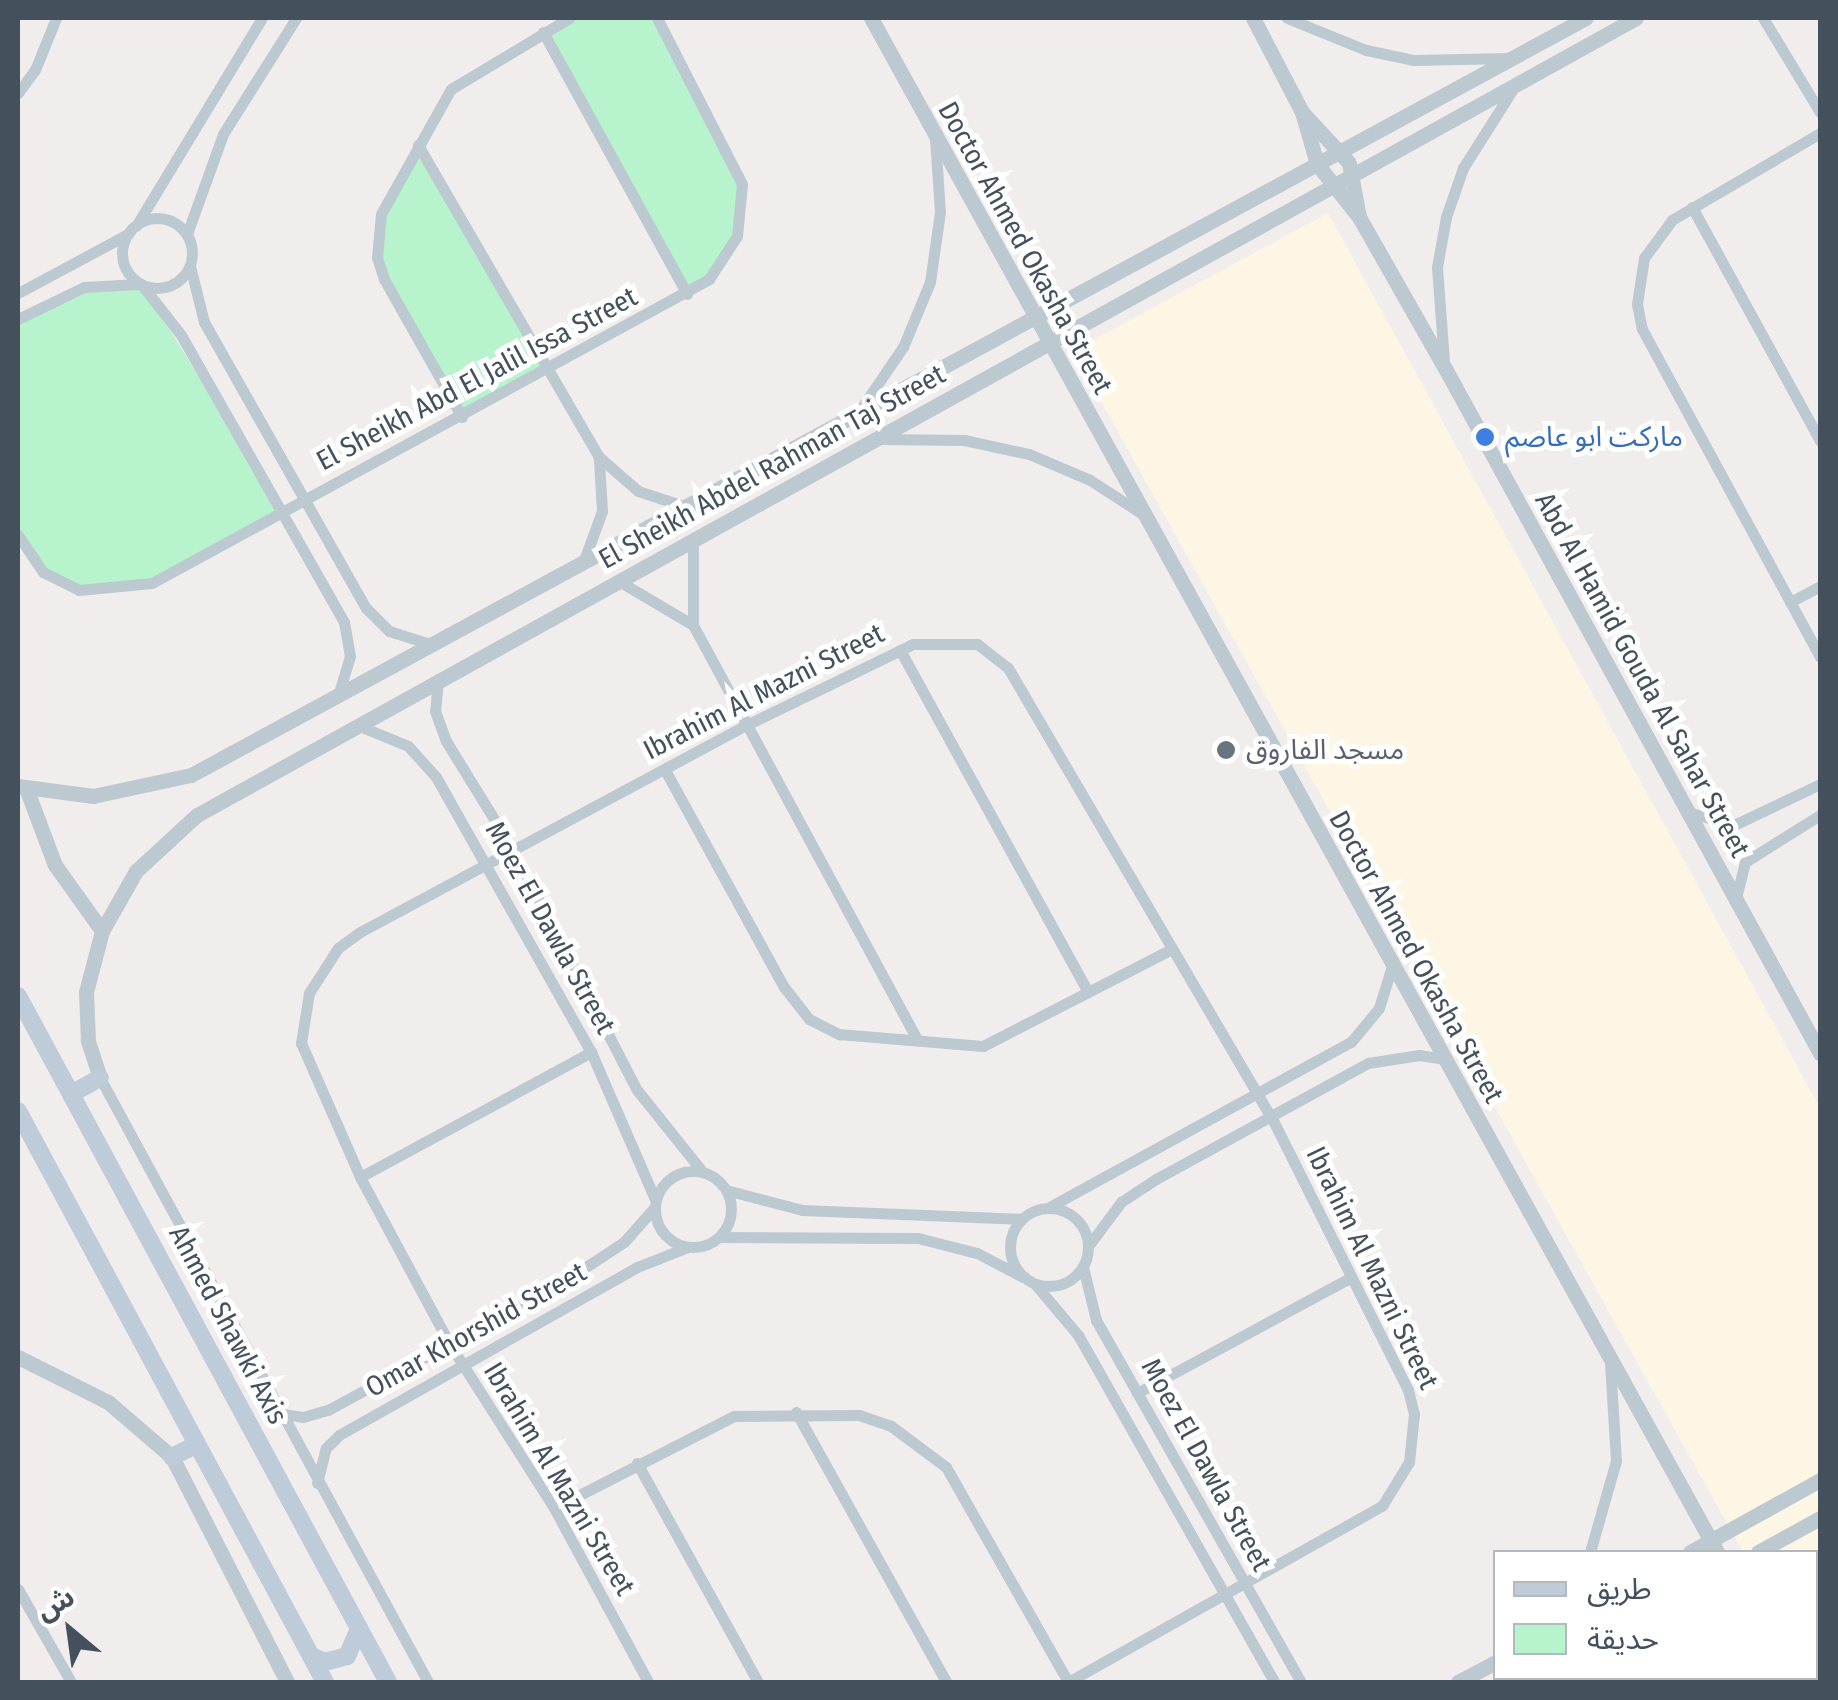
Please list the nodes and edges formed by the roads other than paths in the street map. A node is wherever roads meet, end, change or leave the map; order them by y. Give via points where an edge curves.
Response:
1 (44, 18) edge
2 (262, 18) edge
3 (296, 18) edge
4 (568, 18) edge
5 (657, 18) edge
6 (871, 18) edge
7 (1253, 18) edge
8 (1287, 18) edge
9 (1585, 18) edge
10 (1636, 18) edge
11 (1763, 18) edge
12 (1775, 18) edge
13 (53, 24) edge
14 (544, 32) junction
15 (1780, 37) junction
16 (1594, 40) junction
17 (1513, 58) junction
18 (1519, 81) junction
19 (18, 93) edge
20 (1302, 112) junction
21 (1820, 112) edge
22 (1820, 133) edge
23 (934, 134) junction
24 (418, 144) junction
25 (1341, 151) junction
26 (1317, 164) junction
27 (1354, 176) junction
28 (1332, 189) junction
29 (1692, 207) junction
30 (1360, 217) junction
31 (132, 230) junction
32 (187, 234) junction
33 (190, 266) junction
34 (141, 284) junction
35 (18, 293) edge
36 (687, 294) junction
37 (1035, 318) junction
38 (18, 319) edge
39 (1050, 345) junction
40 (1446, 370) junction
41 (547, 372) junction
42 (856, 415) junction
43 (462, 417) junction
44 (876, 439) junction
45 (1820, 441) edge
46 (598, 456) junction
47 (306, 500) junction
48 (687, 507) junction
49 (283, 513) junction
50 (1146, 517) junction
51 (18, 536) edge
52 (693, 539) junction
53 (584, 563) junction
54 (618, 580) junction
55 (1820, 586) edge
56 (1790, 602) junction
57 (693, 625) junction
58 (434, 644) junction
59 (900, 650) junction
60 (1820, 656) edge
61 (439, 677) junction
62 (338, 696) junction
63 (354, 724) junction
64 (746, 725) junction
65 (665, 770) junction
66 (1820, 784) edge
67 (22, 787) edge
68 (1688, 812) junction
69 (1820, 815) edge
70 (513, 850) junction
71 (487, 864) junction
72 (1736, 898) junction
73 (102, 931) junction
74 (1170, 950) junction
75 (1392, 966) junction
76 (1088, 992) junction
77 (18, 996) edge
78 (917, 1040) junction
79 (591, 1052) junction
80 (1820, 1052) edge
81 (1444, 1059) junction
82 (100, 1078) junction
83 (1255, 1093) junction
84 (71, 1094) junction
85 (18, 1111) edge
86 (1272, 1119) junction
87 (701, 1170) junction
88 (360, 1176) junction
89 (726, 1190) junction
90 (655, 1203) junction
91 (1051, 1206) junction
92 (1022, 1219) junction
93 (720, 1236) junction
94 (1088, 1245) junction
95 (688, 1248) junction
96 (1083, 1266) junction
97 (1023, 1276) junction
98 (1350, 1278) junction
99 (1035, 1284) junction
100 (449, 1343) junction
101 (1608, 1353) junction
102 (18, 1357) edge
103 (464, 1368) junction
104 (1137, 1393) junction
105 (796, 1412) junction
106 (282, 1414) junction
107 (197, 1444) junction
108 (172, 1458) junction
109 (637, 1463) junction
110 (1820, 1480) edge
111 (318, 1483) junction
112 (554, 1508) junction
113 (1820, 1518) edge
114 (1714, 1547) edge
115 (1591, 1550) edge
116 (1762, 1550) edge
117 (1244, 1583) junction
118 (18, 1589) edge
119 (1224, 1594) junction
120 (359, 1629) junction
121 (311, 1656) junction
122 (1493, 1664) edge
123 (70, 1682) edge
124 (288, 1682) edge
125 (325, 1682) edge
126 (388, 1682) edge
127 (428, 1682) edge
128 (648, 1682) edge
129 (758, 1682) edge
130 (946, 1682) edge
131 (1068, 1682) edge
132 (1274, 1682) edge
133 (1301, 1682) edge
134 (1461, 1682) edge

1 - 13 street
2 - 31 street
3 - 32 street via 223,134
4 - 14 street
5 - 36 street, El Sheikh Abd El Jalil Issa Street via 742,184 732,247
6 - 23 street, Doctor Ahmed Okasha Street
7 - 20 street, Abd Al Hamid Gouda Al Sahar Street
8 - 17 street via 1366,50 1414,60
9 - 16 street
9 - 17 street, El Sheikh Abdel Rahman Taj Street
10 - 16 street, El Sheikh Abdel Rahman Taj Street
11 - 15 street
12 - 15 street
13 - 19 street
14 - 24 street via 469,73
14 - 36 street
15 - 21 street
16 - 18 street, El Sheikh Abdel Rahman Taj Street
17 - 25 street, El Sheikh Abdel Rahman Taj Street
18 - 27 street, El Sheikh Abdel Rahman Taj Street
18 - 40 street via 1463,168 1446,217 1437,302
20 - 25 street, Abd Al Hamid Gouda Al Sahar Street
20 - 26 street, Abd Al Hamid Gouda Al Sahar Street
22 - 29 street
23 - 37 street, Doctor Ahmed Okasha Street
23 - 42 street via 940,212 930,282 903,347
24 - 41 street
24 - 43 street via 380,214 377,258
25 - 26 street, El Sheikh Abdel Rahman Taj Street
25 - 27 street, Abd Al Hamid Gouda Al Sahar Street
26 - 28 street, Abd Al Hamid Gouda Al Sahar Street
26 - 37 street, El Sheikh Abdel Rahman Taj Street
27 - 28 street, El Sheikh Abdel Rahman Taj Street
27 - 30 street, Abd Al Hamid Gouda Al Sahar Street
28 - 30 street, Abd Al Hamid Gouda Al Sahar Street
28 - 39 street, El Sheikh Abdel Rahman Taj Street
29 - 45 street
29 - 56 street via 1655,237 1644,258 1637,292 1642,329
30 - 40 street, Abd Al Hamid Gouda Al Sahar Street
31 - 32 street via 163,219
31 - 34 street via 123,261
31 - 35 street
32 - 33 street
33 - 34 street via 170,286
33 - 47 street via 204,322
34 - 38 street via 84,287
34 - 49 street via 180,334
36 - 41 street, El Sheikh Abd El Jalil Issa Street
37 - 39 street, Doctor Ahmed Okasha Street
37 - 42 street, El Sheikh Abdel Rahman Taj Street
39 - 44 street, El Sheikh Abdel Rahman Taj Street
39 - 50 street, Doctor Ahmed Okasha Street
40 - 68 street, Abd Al Hamid Gouda Al Sahar Street
41 - 43 street, El Sheikh Abd El Jalil Issa Street
41 - 46 street
42 - 48 street, El Sheikh Abdel Rahman Taj Street
43 - 47 street, El Sheikh Abd El Jalil Issa Street
44 - 50 street via 964,440 1029,454 1090,480
44 - 52 street, El Sheikh Abdel Rahman Taj Street
46 - 48 street via 638,491
46 - 53 street via 602,511
47 - 49 street, El Sheikh Abd El Jalil Issa Street
47 - 58 street via 376,620 404,638
48 - 53 street, El Sheikh Abdel Rahman Taj Street
49 - 51 street, El Sheikh Abd El Jalil Issa Street via 152,583 102,592 79,590 43,572
49 - 62 street via 349,639
50 - 75 street, Doctor Ahmed Okasha Street
52 - 54 street, El Sheikh Abdel Rahman Taj Street
52 - 57 street
53 - 58 street, El Sheikh Abdel Rahman Taj Street
54 - 57 street
54 - 61 street, El Sheikh Abdel Rahman Taj Street
55 - 56 street
56 - 60 street
57 - 64 street
58 - 62 street, El Sheikh Abdel Rahman Taj Street
59 - 64 street, Ibrahim Al Mazni Street
59 - 74 street, Ibrahim Al Mazni Street via 957,639 977,644 1008,668
59 - 76 street
61 - 63 street, El Sheikh Abdel Rahman Taj Street
61 - 70 street, Moez El Dawla Street via 436,711 446,740
62 - 63 street
62 - 67 street, El Sheikh Abdel Rahman Taj Street via 159,786 93,796
63 - 71 street, Moez El Dawla Street via 402,742 424,760
63 - 73 street, El Sheikh Abdel Rahman Taj Street via 166,840 117,897
64 - 65 street, Ibrahim Al Mazni Street
64 - 78 street
65 - 70 street, Ibrahim Al Mazni Street
65 - 78 street via 784,988 808,1019 839,1034
66 - 68 street via 1742,824 1718,825
67 - 73 street via 54,865
68 - 72 street, Abd Al Hamid Gouda Al Sahar Street
69 - 72 street via 1746,862
70 - 71 street, Ibrahim Al Mazni Street
70 - 87 street, Moez El Dawla Street via 637,1090
71 - 79 street, Moez El Dawla Street
71 - 88 street, Ibrahim Al Mazni Street via 338,948 308,992 301,1043
72 - 80 street, Abd Al Hamid Gouda Al Sahar Street
73 - 82 street, El Sheikh Abdel Rahman Taj Street via 86,992 88,1040
74 - 76 street
74 - 83 street, Ibrahim Al Mazni Street
75 - 81 street, Doctor Ahmed Okasha Street
75 - 83 street via 1379,1008 1351,1042
76 - 78 street via 983,1046
77 - 84 main road, Ahmed Shawki Axis
79 - 88 street
79 - 90 street, Moez El Dawla Street
81 - 86 street via 1368,1062
81 - 101 street, Doctor Ahmed Okasha Street
82 - 84 main road
82 - 106 street
83 - 86 street, Ibrahim Al Mazni Street
83 - 91 street
84 - 120 main road, Ahmed Shawki Axis
85 - 107 main road
86 - 94 street via 1137,1192
86 - 98 street, Ibrahim Al Mazni Street
87 - 89 street
87 - 90 street via 670,1178
88 - 100 street, Ibrahim Al Mazni Street
89 - 92 street via 802,1210
89 - 93 street via 731,1214
90 - 95 street via 660,1230
90 - 100 street, Omar Khorshid Street via 603,1258
91 - 92 street
91 - 94 street via 1080,1221
92 - 97 street via 1010,1242
93 - 95 street
93 - 97 street via 918,1238 977,1253
94 - 96 street
95 - 103 street, Omar Khorshid Street via 637,1267
96 - 99 street via 1068,1282
96 - 104 street, Moez El Dawla Street via 1096,1320
97 - 99 street
98 - 104 street
98 - 117 street, Ibrahim Al Mazni Street via 1408,1390 1414,1414 1409,1462 1382,1506
99 - 119 street, Moez El Dawla Street via 1078,1335
100 - 103 street, Ibrahim Al Mazni Street
100 - 106 street, Omar Khorshid Street via 328,1410
101 - 114 street, Doctor Ahmed Okasha Street
101 - 115 street via 1616,1461
102 - 108 street via 108,1402
103 - 111 street, Omar Khorshid Street via 339,1435 326,1448
103 - 112 street, Ibrahim Al Mazni Street
104 - 117 street, Moez El Dawla Street
105 - 109 street via 734,1416
105 - 130 street
105 - 131 street via 859,1415 892,1426 946,1467
106 - 111 street
107 - 108 main road
107 - 121 main road
108 - 124 street
109 - 112 street
109 - 129 street
110 - 114 street
111 - 127 street
112 - 128 street, Ibrahim Al Mazni Street
113 - 116 street
117 - 119 street, Ibrahim Al Mazni Street
117 - 133 street, Moez El Dawla Street
118 - 123 street
119 - 131 street, Ibrahim Al Mazni Street
119 - 132 street, Moez El Dawla Street
120 - 121 main road via 347,1656 325,1662
120 - 126 main road, Ahmed Shawki Axis
121 - 125 main road
122 - 134 street

